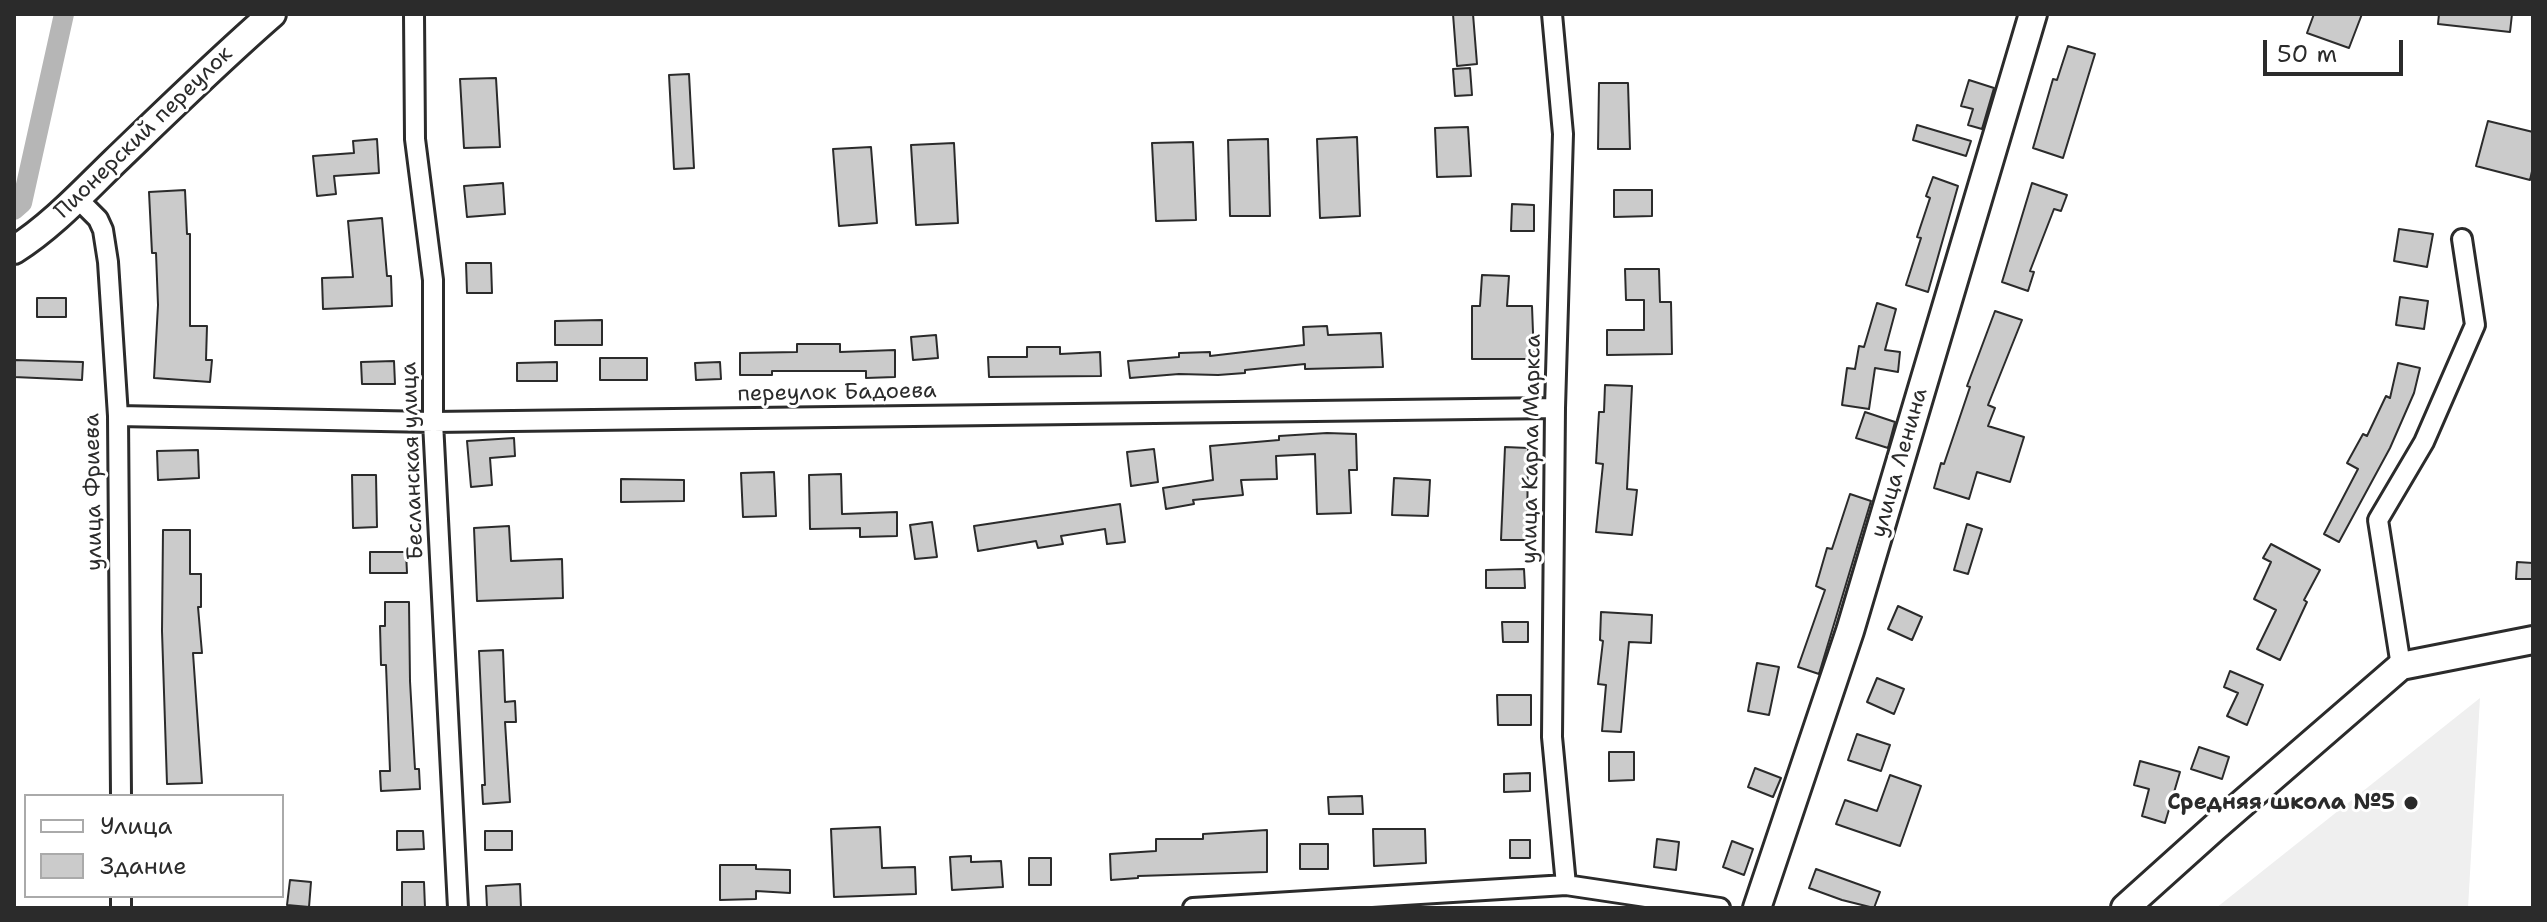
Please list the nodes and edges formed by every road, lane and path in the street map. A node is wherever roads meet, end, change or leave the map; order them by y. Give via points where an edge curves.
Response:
1 (272, 14) edge
2 (414, 14) edge
3 (1552, 14) edge
4 (2033, 14) edge
5 (77, 198) junction
6 (2462, 239) dead end
7 (14, 250) edge
8 (1555, 408) junction
9 (118, 416) junction
10 (433, 422) junction
11 (2533, 640) edge
12 (2401, 666) junction
13 (121, 794) edge
14 (1566, 885) junction
15 (458, 908) edge
16 (1193, 908) edge
17 (1720, 908) edge
18 (1757, 908) edge
19 (2125, 908) edge

1 - 5 street, Пионерский переулок
2 - 10 street, Бесланская улица via 415,139 433,280
3 - 8 street, улица Карла Маркса via 1563,134
4 - 18 street, улица Ленина via 1850,631
5 - 7 street, Пионерский переулок
5 - 9 street, улица Фриева via 103,230
6 - 12 street via 2475,325 2424,442 2378,520
8 - 10 street, переулок Бадоева
8 - 14 street, улица Карла Маркса via 1552,737
9 - 10 street, переулок Бадоева
9 - 13 street, улица Фриева
10 - 15 street, Бесланская улица
11 - 12 street
12 - 19 street
14 - 16 street
14 - 17 street

